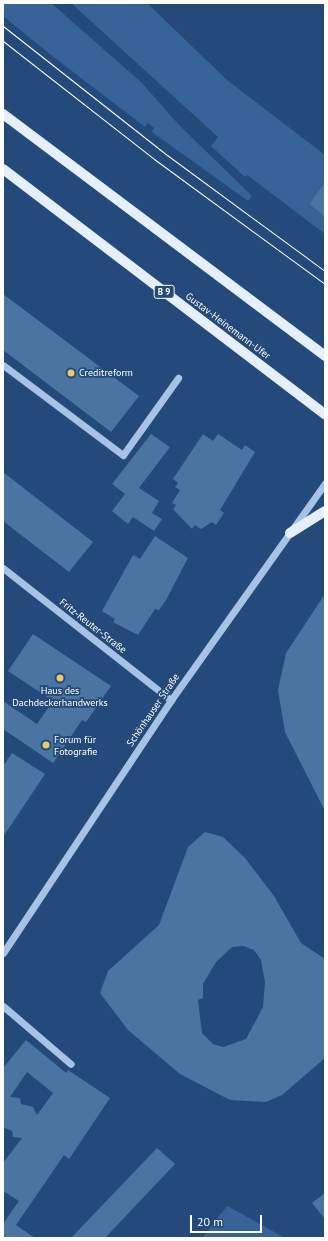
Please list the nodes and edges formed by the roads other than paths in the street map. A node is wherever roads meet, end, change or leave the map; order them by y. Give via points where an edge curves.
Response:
1 (3, 114) edge
2 (3, 169) edge
3 (325, 356) edge
4 (3, 365) edge
5 (178, 378) dead end
6 (325, 414) edge
7 (325, 483) edge
8 (325, 511) edge
9 (290, 533) junction
10 (3, 568) edge
11 (171, 700) junction
12 (3, 953) edge
13 (3, 1006) edge
14 (71, 1064) dead end

1 - 3 main road
2 - 6 main road, Gustav-Heinemann-Ufer / B 9
4 - 5 street via 123,455
7 - 9 street, Schönhauser Straße
8 - 9 main road
9 - 11 street, Schönhauser Straße
10 - 11 street, Fritz-Reuter-Straße
11 - 12 street, Schönhauser Straße
13 - 14 street

